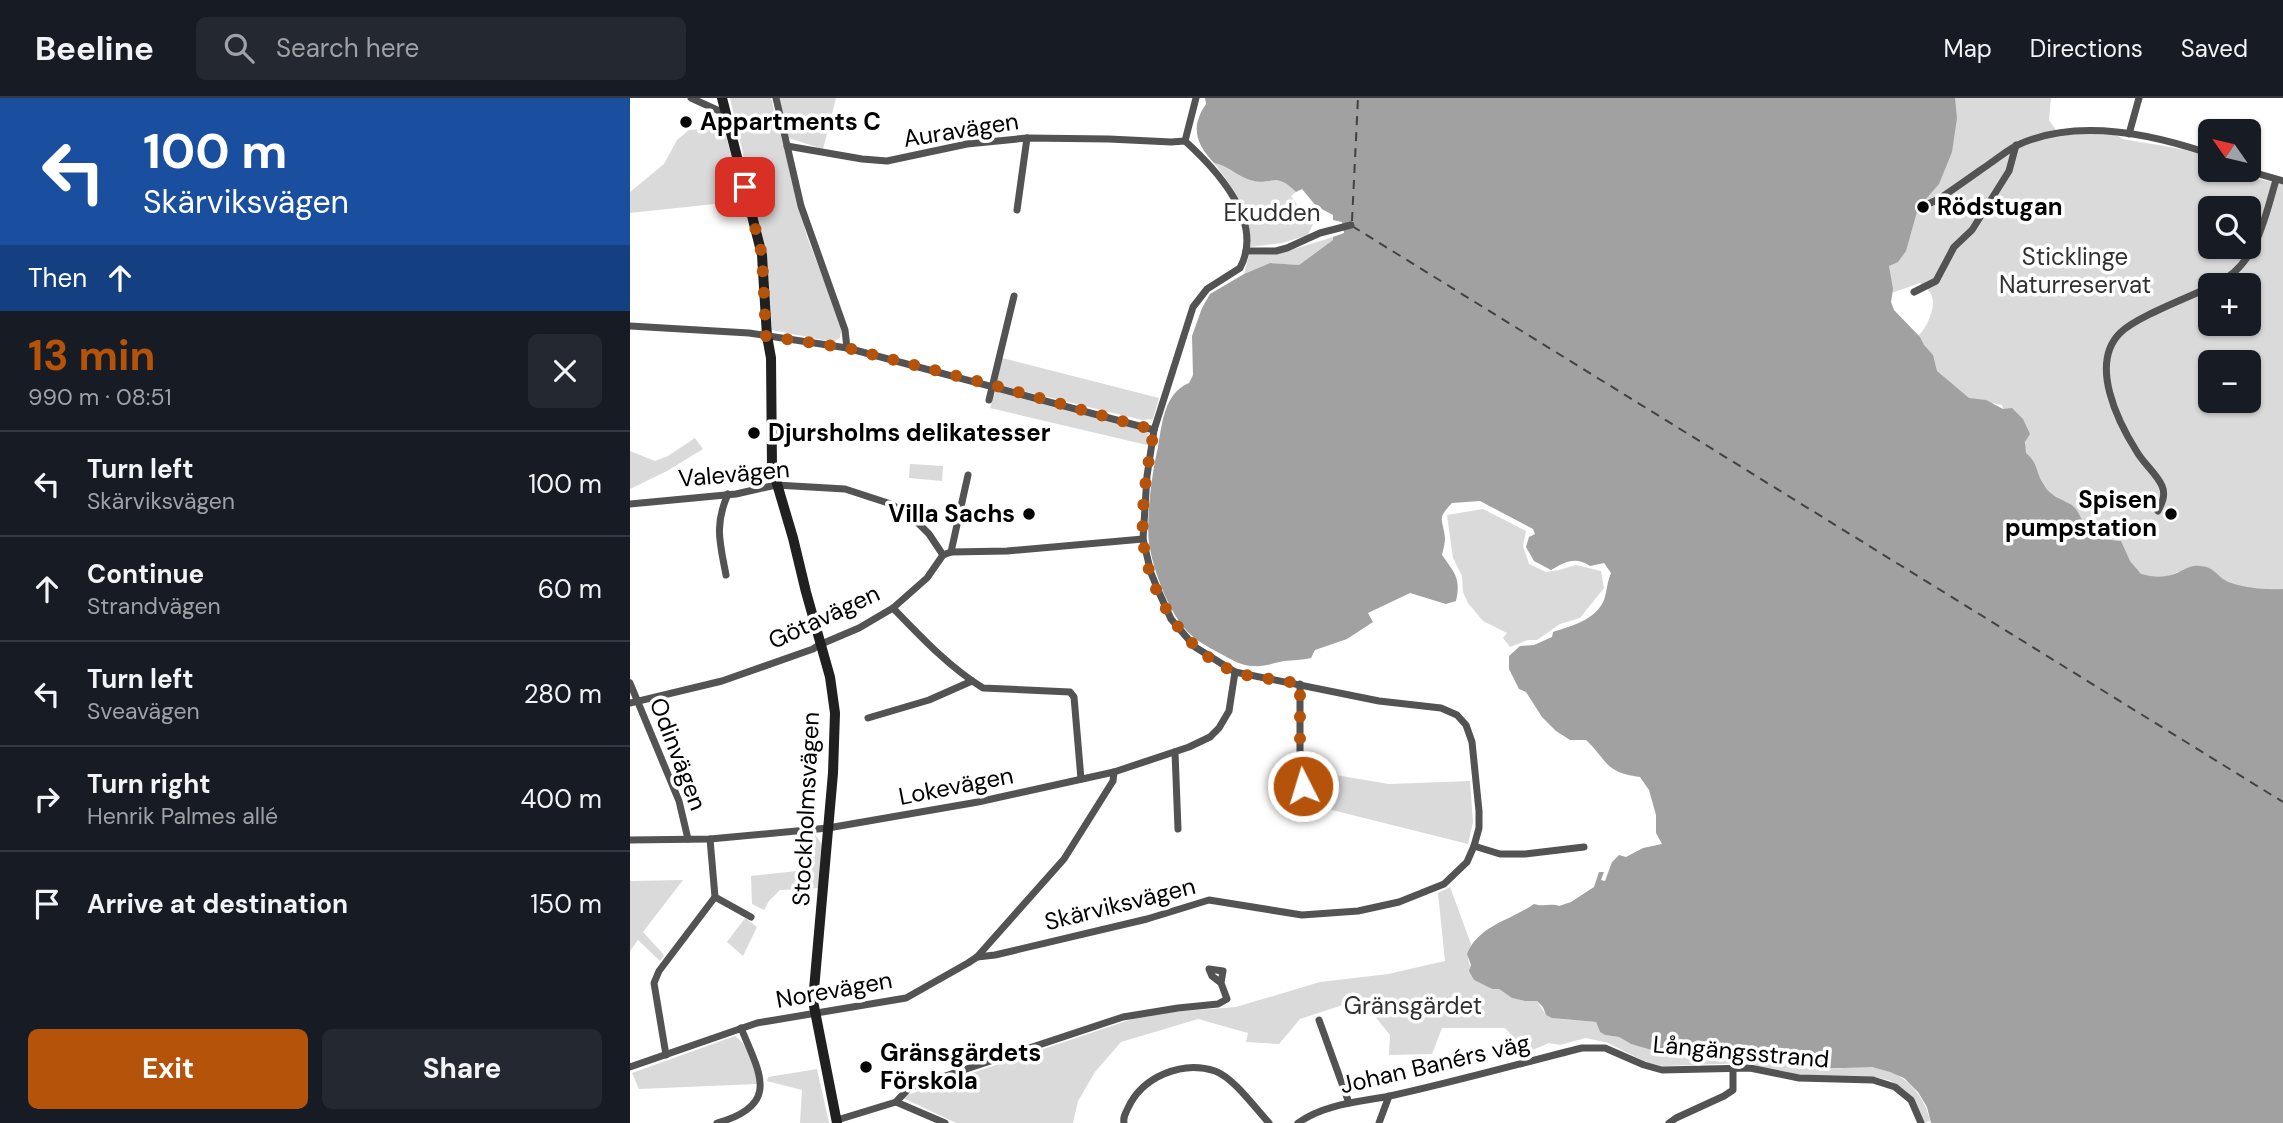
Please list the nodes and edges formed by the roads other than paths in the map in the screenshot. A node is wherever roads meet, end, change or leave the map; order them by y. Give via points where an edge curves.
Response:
1 (691, 98) edge
2 (722, 98) edge
3 (776, 98) edge
4 (1196, 98) edge
5 (2138, 98) edge
6 (726, 114) junction
7 (2129, 134) junction
8 (1027, 138) junction
9 (1185, 141) junction
10 (2016, 145) junction
11 (787, 146) junction
12 (2198, 151) edge
13 (2261, 175) edge
14 (2280, 180) edge
15 (1928, 204) dead end
16 (1017, 210) dead end
17 (1351, 225) dead end
18 (1246, 251) junction
19 (2235, 273) edge
20 (1914, 292) dead end
21 (2198, 293) edge
22 (1014, 296) dead end
23 (630, 326) edge
24 (766, 336) junction
25 (847, 348) junction
26 (993, 385) junction
27 (989, 400) dead end
28 (1154, 430) junction
29 (968, 475) dead end
30 (776, 485) junction
31 (728, 494) junction
32 (630, 504) edge
33 (2158, 511) dead end
34 (1143, 539) junction
35 (951, 552) junction
36 (943, 555) junction
37 (726, 575) dead end
38 (893, 608) junction
39 (819, 645) junction
40 (1236, 672) junction
41 (972, 681) junction
42 (630, 683) edge
43 (1300, 684) junction
44 (634, 702) edge
45 (868, 719) dead end
46 (1175, 752) junction
47 (1114, 772) junction
48 (1081, 779) junction
49 (1303, 786) dead end
50 (828, 828) junction
51 (1178, 829) dead end
52 (688, 839) junction
53 (710, 839) junction
54 (630, 840) edge
55 (1474, 846) junction
56 (1584, 847) dead end
57 (715, 897) junction
58 (751, 917) dead end
59 (976, 957) junction
60 (1222, 983) dead end
61 (814, 1014) junction
62 (1319, 1020) dead end
63 (741, 1028) junction
64 (1582, 1048) joint
65 (666, 1055) junction
66 (630, 1067) edge
67 (1733, 1069) junction
68 (1389, 1096) junction
69 (896, 1102) junction
70 (1349, 1103) junction
71 (837, 1122) edge
72 (717, 1123) edge
73 (945, 1123) edge
74 (1124, 1123) edge
75 (1269, 1123) edge
76 (1298, 1123) edge
77 (1379, 1123) edge
78 (1669, 1123) edge
79 (1921, 1123) edge

1 - 6 street
2 - 6 street, Stockholmsvägen
3 - 11 street
4 - 9 street
5 - 7 street
6 - 24 street, Stockholmsvägen via 762,255
7 - 10 street via 2066,131
7 - 12 street
8 - 9 street, Auravägen
8 - 11 street, Auravägen via 967,144 887,161
8 - 16 street
9 - 18 street via 1224,181 1237,203 1245,224
10 - 15 street
10 - 20 street via 2009,171 1972,230 1954,247 1936,281
11 - 25 street via 801,206 845,330
13 - 14 street
14 - 19 street via 2251,254
17 - 18 street via 1276,251
18 - 28 street via 1240,268 1207,289 1193,307
21 - 33 street via 2119,333 2107,358 2107,385 2118,416 2163,487 2164,500
22 - 26 street
23 - 24 street
24 - 25 street
24 - 30 street, Stockholmsvägen via 771,358 770,451
25 - 26 street
26 - 27 street
26 - 28 street
28 - 34 street
29 - 35 street
30 - 31 street, Valevägen
30 - 36 street, Valevägen via 845,489 891,504 915,520
30 - 39 street, Stockholmsvägen
31 - 32 street, Valevägen
31 - 37 street via 719,522
34 - 35 street
34 - 40 street via 1151,573 1171,619 1195,647
35 - 36 street
36 - 38 street, Götavägen via 927,578
38 - 39 street, Götavägen
38 - 41 street
39 - 44 street, Götavägen via 722,681
39 - 50 street, Stockholmsvägen via 835,713
40 - 43 street, Skärviksvägen
40 - 46 street, Lokevägen via 1229,711 1219,728 1210,737
41 - 45 street
41 - 48 street via 983,688 1070,692
42 - 44 street, Odinvägen
43 - 49 street
43 - 55 street, Skärviksvägen via 1379,701 1441,708 1457,715 1472,742 1479,811
44 - 52 street, Odinvägen via 679,802
46 - 47 street, Lokevägen
46 - 51 street
47 - 48 street, Lokevägen
47 - 59 street, Norevägen via 1113,781 1065,859
48 - 50 street, Lokevägen
50 - 53 street, Lokevägen
50 - 61 street, Stockholmsvägen
52 - 53 street, Lokevägen
52 - 54 street, Lokevägen
53 - 57 street
55 - 56 street via 1525,854
55 - 59 street, Skärviksvägen via 1467,862 1444,884 1399,902 1302,915 1209,900 1147,919
57 - 58 street
57 - 65 street via 654,983
59 - 61 street, Norevägen via 906,998
60 - 69 street via 1227,999 1218,1004 1123,1017 909,1088
61 - 63 street, Norevägen
61 - 71 street, Stockholmsvägen
62 - 70 street
63 - 65 street, Norevägen
63 - 72 street via 761,1078 759,1095 743,1114
64 - 67 street, Långängsstrand via 1605,1048 1662,1070
64 - 68 street, Johan Banérs väg
65 - 66 street, Norevägen
67 - 78 street via 1733,1090
67 - 79 street, Långängsstrand via 1883,1082 1911,1100
68 - 70 street, Johan Banérs väg
68 - 77 street
69 - 71 street
69 - 73 street
70 - 76 street, Johan Banérs väg
74 - 75 street via 1131,1101 1143,1086 1168,1072 1197,1068 1216,1071 1230,1080

